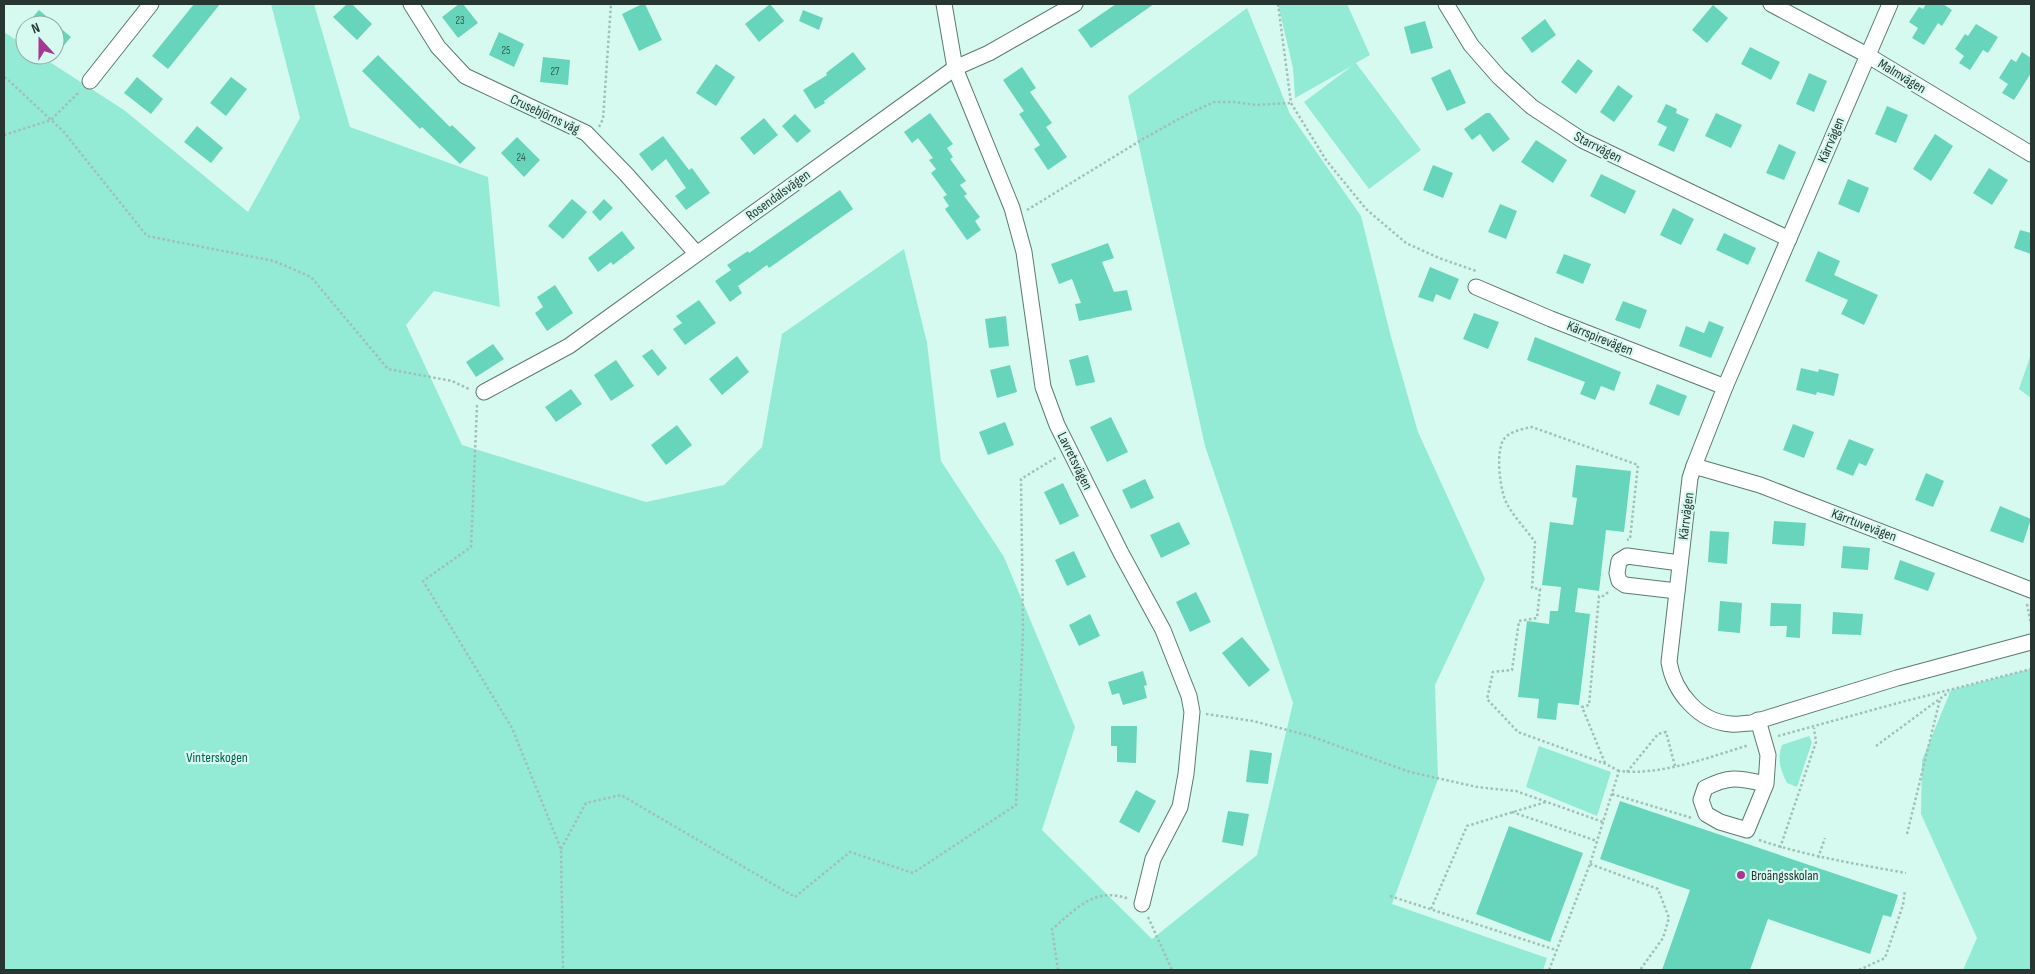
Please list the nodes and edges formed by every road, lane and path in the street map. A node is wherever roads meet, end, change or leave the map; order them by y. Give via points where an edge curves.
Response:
1 (151, 4) edge
2 (411, 4) edge
3 (611, 4) edge
4 (944, 4) edge
5 (1075, 4) edge
6 (1278, 4) edge
7 (1446, 4) edge
8 (1771, 4) edge
9 (1890, 4) edge
10 (1867, 55) junction
11 (955, 68) junction
12 (4, 78) edge
13 (90, 81) joint
14 (1291, 103) junction
15 (52, 120) junction
16 (4, 135) edge
17 (594, 140) junction
18 (2031, 154) edge
19 (1014, 217) junction
20 (1789, 239) junction
21 (696, 253) junction
22 (1476, 287) joint
23 (1725, 387) junction
24 (481, 393) junction
25 (1070, 450) junction
26 (1694, 466) junction
27 (1620, 542) dead end
28 (1680, 563) junction
29 (1610, 590) dead end
30 (1677, 591) junction
31 (2030, 594) edge
32 (2031, 624) edge
33 (2031, 642) edge
34 (2031, 669) edge
35 (1951, 690) dead end
36 (1940, 699) junction
37 (1192, 712) junction
38 (1758, 720) junction
39 (1814, 728) junction
40 (1764, 740) junction
41 (1876, 746) dead end
42 (1606, 764) junction
43 (1675, 766) junction
44 (1619, 771) junction
45 (1627, 772) junction
46 (1766, 784) dead end
47 (1547, 802) junction
48 (1511, 812) junction
49 (1602, 822) junction
50 (1907, 834) dead end
51 (1825, 838) dead end
52 (1597, 841) junction
53 (1780, 848) dead end
54 (561, 849) junction
55 (1818, 858) dead end
56 (1590, 864) junction
57 (1905, 890) dead end
58 (1390, 896) dead end
59 (1142, 904) junction
60 (1431, 909) junction
61 (1556, 950) junction
62 (563, 970) edge
63 (1058, 970) edge
64 (1172, 970) edge
65 (1549, 970) edge
66 (1640, 970) edge
67 (1859, 970) edge

1 - 13 street
2 - 17 street, Crusebjörns väg via 438,47 465,76 586,133
3 - 17 path via 603,120
4 - 11 street, Lavretsvägen
5 - 11 street, Rosendalsvägen via 989,53
6 - 14 path
7 - 20 street, Starrvägen via 1471,45 1532,107 1582,140
8 - 10 street, Malmvägen
9 - 10 street, Kärrvägen
10 - 18 street, Malmvägen
10 - 20 street, Kärrvägen
11 - 19 street, Lavretsvägen
11 - 21 street, Rosendalsvägen
12 - 15 path
13 - 15 path
14 - 19 path via 1214,102 1143,139
14 - 22 path via 1326,160 1366,209 1406,243 1482,273
15 - 16 path
15 - 24 path via 147,236 274,261 311,276 388,369 452,381
17 - 21 street, Crusebjörns väg
19 - 25 street, Lavretsvägen via 1024,252 1043,387
20 - 23 street, Kärrvägen
21 - 24 street, Rosendalsvägen via 569,346
22 - 23 street, Kärrspirevägen
23 - 26 street, Kärrvägen
24 - 54 path via 471,547 423,581 512,728
25 - 37 street, Lavretsvägen via 1163,630 1189,696
25 - 54 path via 1021,478 1023,630 1016,804 913,873 850,852 795,897 621,795 586,803
26 - 28 street, Kärrvägen
26 - 31 street, Kärrtuvevägen via 1760,486
27 - 42 path via 1630,539 1638,465 1532,427 1516,431 1504,440 1499,457 1506,503 1535,542 1532,588 1540,589 1537,618 1519,621 1512,670 1493,672 1487,699 1518,732
28 - 30 street, Kärrvägen
28 - 30 street via 1627,556 1619,561 1617,573 1619,581 1625,585
29 - 42 path via 1598,596 1589,705 1582,707
30 - 38 street, Kärrvägen via 1669,662 1671,675 1680,690 1700,713 1712,720 1732,725
31 - 32 path via 2027,603
33 - 38 street, Kärrvägen
34 - 39 path
35 - 36 path
36 - 41 path
36 - 50 path
37 - 47 path via 1253,721 1310,736 1410,772 1477,787 1516,791
37 - 59 street, Lavretsvägen via 1180,807 1153,859
38 - 40 street
39 - 40 path
39 - 53 path via 1816,742
40 - 43 path
40 - 46 street via 1768,755
42 - 44 path
43 - 45 path
43 - 45 path via 1666,732 1658,734
44 - 45 path
44 - 49 path
47 - 48 path
47 - 49 path
48 - 52 path
48 - 60 path via 1467,826
49 - 52 path
51 - 55 path
52 - 56 path
54 - 62 path
56 - 61 path
56 - 66 path via 1658,889 1669,918 1663,938
57 - 67 path via 1885,958
58 - 60 path
59 - 63 path via 1117,895 1088,899 1052,929
59 - 64 path
60 - 61 path
61 - 65 path

